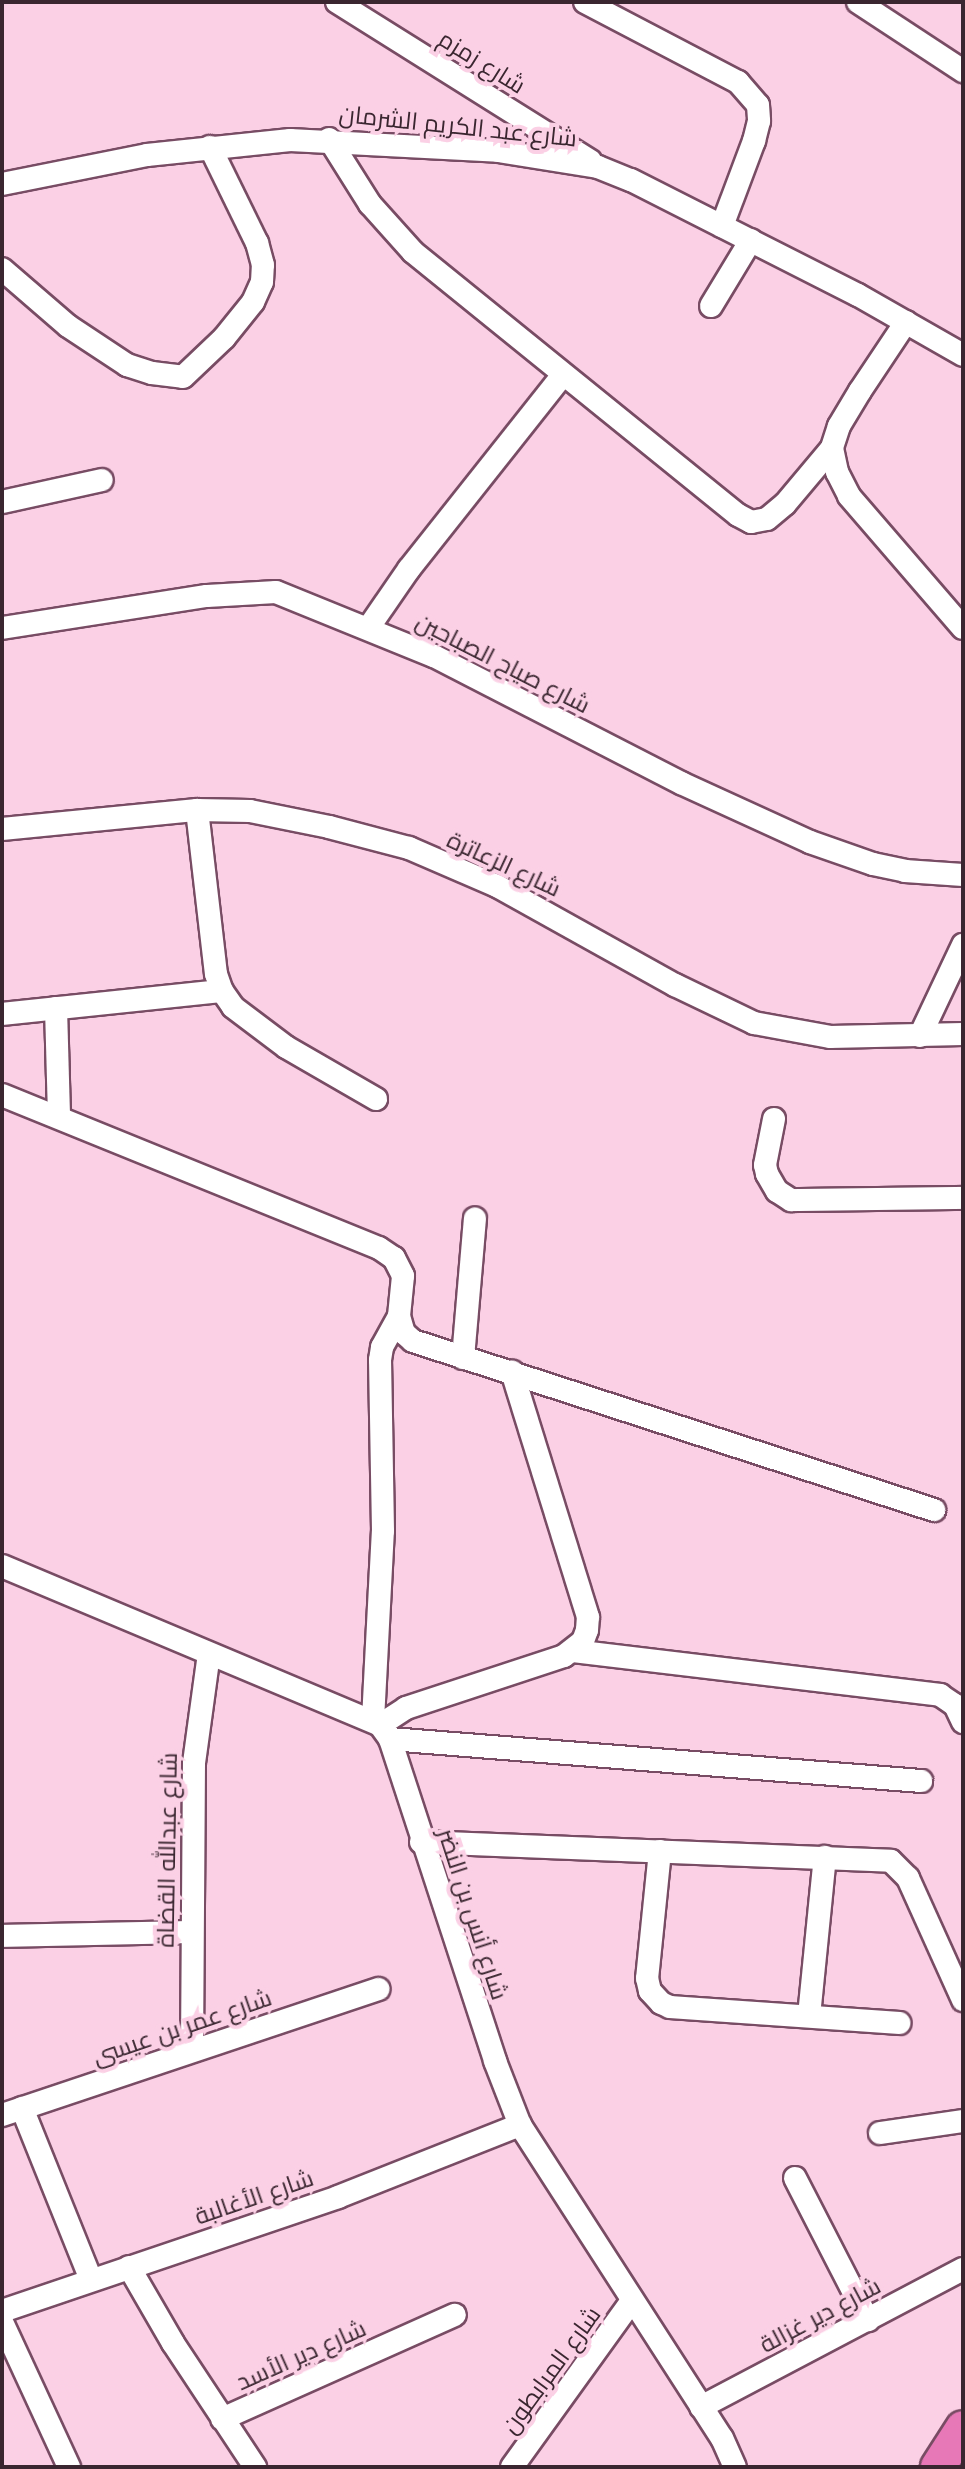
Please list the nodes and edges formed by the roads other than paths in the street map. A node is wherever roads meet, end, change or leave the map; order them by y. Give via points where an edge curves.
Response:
1 (585, 2) edge
2 (858, 2) edge
3 (348, 5) edge
4 (963, 71) edge
5 (329, 139) junction
6 (210, 147) junction
7 (598, 167) junction
8 (2, 184) edge
9 (722, 226) junction
10 (751, 240) junction
11 (2, 269) edge
12 (711, 306) dead end
13 (906, 322) junction
14 (963, 355) edge
15 (563, 375) junction
16 (832, 448) junction
17 (102, 480) dead end
18 (2, 502) edge
19 (369, 627) junction
20 (2, 628) edge
21 (963, 628) edge
22 (197, 810) junction
23 (2, 829) edge
24 (963, 875) edge
25 (963, 945) edge
26 (222, 991) junction
27 (56, 1008) junction
28 (2, 1014) edge
29 (963, 1034) edge
30 (920, 1036) junction
31 (2, 1095) edge
32 (376, 1099) dead end
33 (59, 1116) junction
34 (774, 1119) dead end
35 (963, 1198) edge
36 (475, 1219) dead end
37 (399, 1316) junction
38 (463, 1358) junction
39 (512, 1372) junction
40 (934, 1510) dead end
41 (2, 1566) edge
42 (573, 1651) junction
43 (209, 1654) junction
44 (963, 1722) edge
45 (381, 1728) junction
46 (921, 1781) dead end
47 (421, 1842) junction
48 (660, 1851) junction
49 (825, 1857) junction
50 (191, 1932) junction
51 (2, 1936) edge
52 (379, 1989) dead end
53 (963, 2000) edge
54 (809, 2016) junction
55 (899, 2023) dead end
56 (192, 2049) junction
57 (12, 2112) edge
58 (963, 2121) edge
59 (520, 2125) junction
60 (880, 2133) dead end
61 (795, 2178) dead end
62 (129, 2267) junction
63 (963, 2269) edge
64 (91, 2280) junction
65 (631, 2302) junction
66 (2, 2311) edge
67 (455, 2315) dead end
68 (868, 2320) junction
69 (2, 2322) edge
70 (701, 2407) junction
71 (222, 2419) junction
72 (963, 2428) edge
73 (69, 2467) edge
74 (255, 2467) edge
75 (512, 2467) edge
76 (735, 2467) edge
77 (938, 2467) edge

1 - 9 street via 738,82 758,105 754,141
2 - 4 street
3 - 7 street, شارع زمزم
5 - 6 street, شارع عبد الكريم الشرمان
5 - 7 street, شارع عبد الكريم الشرمان via 498,151
5 - 15 street via 391,230
6 - 8 street, شارع عبد الكريم الشرمان
6 - 11 street via 257,243 262,282 224,338 183,377 127,365 68,326
7 - 9 street, شارع عبد الكريم الشرمان
9 - 10 street, شارع عبد الكريم الشرمان
10 - 12 street
10 - 13 street, شارع عبد الكريم الشرمان
13 - 14 street, شارع عبد الكريم الشرمان
13 - 16 street via 839,426
15 - 16 street via 751,522 778,511
15 - 19 street
16 - 21 street via 849,496
17 - 18 street
19 - 20 street, شارع صياح الصباحين via 276,592 255,592
19 - 24 street, شارع صياح الصباحين via 810,842 905,871
22 - 23 street, شارع الزعاترة
22 - 26 street
22 - 30 street, شارع الزعاترة via 250,811 409,848 544,909 675,985 754,1023 830,1037
25 - 30 street
26 - 27 street
26 - 32 street via 233,1007 286,1047
27 - 28 street
27 - 33 street
29 - 30 street, شارع الزعاترة
31 - 33 street
33 - 37 street via 379,1248 394,1258 403,1276
34 - 35 street via 765,1165 777,1191 791,1200
36 - 38 street
37 - 38 street via 413,1341
37 - 45 street, شارع أنس بن النضر via 380,1360
38 - 39 street
39 - 40 street
39 - 42 street via 588,1617 583,1641
41 - 43 street
42 - 44 street via 940,1695 955,1705
42 - 45 street via 406,1708
43 - 45 street
43 - 50 street, شارع عبدالله القضاة via 195,1741
45 - 46 street
45 - 47 street, شارع أنس بن النضر
47 - 48 street
47 - 59 street, شارع أنس بن النضر
48 - 49 street
48 - 54 street via 647,1978 654,1996 670,2007
49 - 53 street via 883,1859 903,1871
49 - 54 street
50 - 51 street
50 - 56 street, شارع عبدالله القضاة
52 - 56 street, شارع عمر بن عيسى
54 - 55 street
56 - 57 street, شارع عمر بن عيسى
57 - 64 street
58 - 60 street
59 - 62 street, شارع الأغالبة via 338,2197
59 - 65 street, شارع أنس بن النضر
61 - 68 street
62 - 64 street, شارع الأغالبة
62 - 71 street
63 - 68 street, شارع دير غزالة
64 - 66 street, شارع الأغالبة
65 - 70 street, شارع أنس بن النضر
65 - 75 street, شارع المرابطون
67 - 71 street, شارع دير الأسد
68 - 70 street, شارع دير غزالة
69 - 73 street
70 - 76 street, شارع أنس بن النضر
71 - 74 street, شارع دير الأسد
72 - 77 highway

